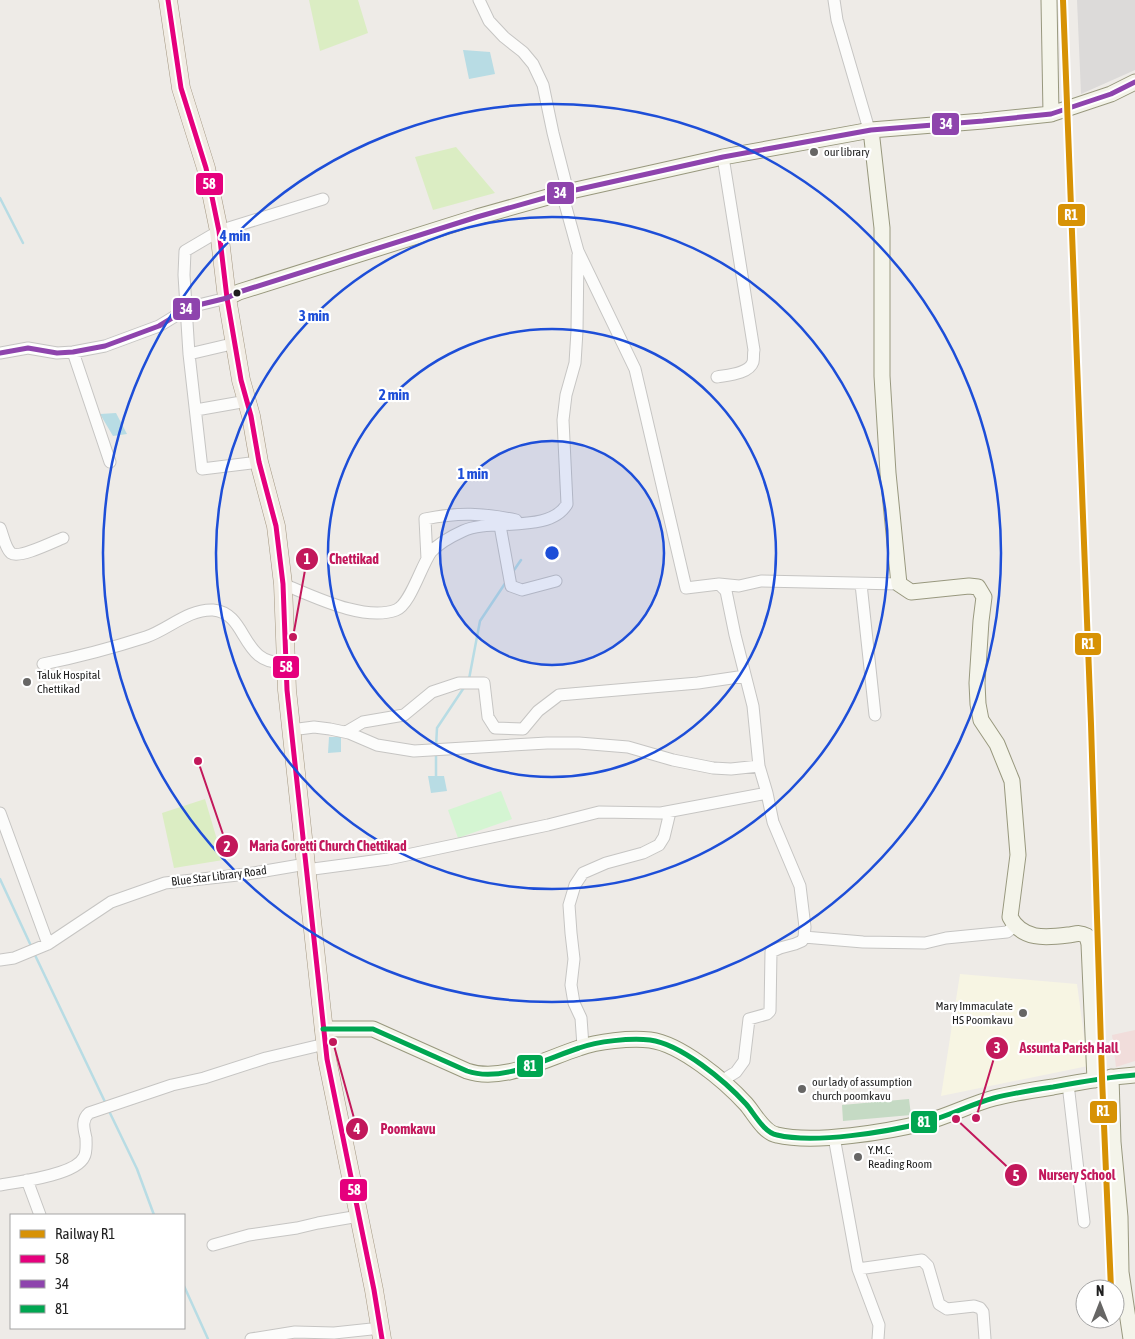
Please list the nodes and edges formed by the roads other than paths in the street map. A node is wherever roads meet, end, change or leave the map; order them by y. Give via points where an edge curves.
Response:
1 (168, 0) edge
2 (479, 0) edge
3 (834, 0) edge
4 (1049, 0) edge
5 (1135, 82) edge
6 (1051, 114) junction
7 (871, 130) junction
8 (723, 157) junction
9 (565, 192) junction
10 (323, 199) dead end
11 (219, 231) junction
12 (578, 251) junction
13 (227, 298) junction
14 (186, 309) junction
15 (236, 343) junction
16 (73, 352) junction
17 (0, 353) edge
18 (189, 354) junction
19 (717, 377) dead end
20 (247, 401) junction
21 (196, 410) junction
22 (110, 462) dead end
23 (259, 462) junction
24 (499, 520) junction
25 (0, 528) edge
26 (62, 538) dead end
27 (427, 559) junction
28 (556, 581) dead end
29 (283, 584) junction
30 (719, 584) junction
31 (861, 584) junction
32 (899, 584) junction
33 (286, 662) junction
34 (43, 664) dead end
35 (745, 676) junction
36 (875, 715) dead end
37 (291, 730) junction
38 (346, 732) junction
39 (759, 766) junction
40 (767, 793) junction
41 (670, 812) junction
42 (0, 813) edge
43 (306, 867) junction
44 (1015, 926) junction
45 (804, 937) junction
46 (48, 944) junction
47 (0, 960) edge
48 (324, 1036) junction
49 (583, 1046) junction
50 (1135, 1075) edge
51 (1111, 1077) junction
52 (723, 1080) junction
53 (1095, 1080) junction
54 (1068, 1084) junction
55 (834, 1136) junction
56 (27, 1180) junction
57 (0, 1185) edge
58 (40, 1214) edge
59 (359, 1216) junction
60 (1084, 1222) dead end
61 (213, 1245) dead end
62 (858, 1269) junction
63 (381, 1334) edge
64 (251, 1339) edge
65 (878, 1339) edge
66 (985, 1339) edge
67 (1131, 1339) edge

1 - 11 main road via 180,88 206,168
2 - 9 street via 489,21 533,64 542,85
3 - 7 street via 837,20
4 - 6 street
5 - 6 street via 1111,94
6 - 7 street
7 - 8 street
7 - 32 street via 882,228 882,376
8 - 9 street
8 - 19 street via 754,350 750,367
9 - 12 street
9 - 13 street via 477,216
10 - 11 street
11 - 13 main road
11 - 14 street via 185,251
12 - 24 street via 578,331 563,420 567,504 546,519 532,523
12 - 30 street via 635,369 686,588
13 - 14 street
13 - 15 main road
14 - 16 street via 159,326 104,346
14 - 18 street
15 - 18 street
15 - 20 main road
16 - 17 street via 28,348
16 - 22 street
18 - 21 street
20 - 21 street
20 - 23 main road
21 - 23 street via 202,469
23 - 29 main road via 276,526
24 - 27 street via 464,530 444,541
24 - 27 street via 486,514 448,514 425,520
24 - 28 street via 511,586 522,590
25 - 26 street via 13,555
27 - 29 street via 406,603 398,610 361,612
29 - 33 main road
30 - 31 street via 739,586 761,581
30 - 35 street via 726,591
31 - 32 street
31 - 36 street
32 - 44 street via 910,592 978,587 984,597 977,673 978,704 981,720 997,744 1012,781 1018,854 1010,917
33 - 34 street via 271,662 258,656 232,618 214,610 189,615 149,636 89,655
33 - 37 main road
35 - 38 street via 559,695 538,711 523,729 495,728 488,717 484,683 459,683 432,692 404,716 363,722
35 - 39 street via 753,706
37 - 38 street via 314,727
37 - 43 main road
38 - 39 street via 377,745 397,749 579,743 628,747 713,768
39 - 40 street
40 - 41 street, Blue Star Library Road
40 - 45 street via 773,822 800,886
41 - 43 street, Blue Star Library Road via 599,812 388,859
41 - 49 street via 659,845 583,873 575,885 570,905 574,959 571,985 574,1003 582,1018
42 - 46 street
43 - 46 street, Blue Star Library Road via 165,883 112,902
43 - 48 main road
44 - 45 street via 1007,932 925,943
44 - 53 street via 1027,935 1080,932 1087,936
45 - 52 street via 802,941 771,952 770,1011 749,1020 744,1061 736,1072
46 - 47 street, Blue Star Library Road via 14,958
48 - 49 street via 373,1029 446,1063 476,1074 491,1075
48 - 56 street via 266,1058 89,1113 84,1123 86,1152 80,1164
48 - 59 main road
49 - 52 street via 650,1040 669,1046
50 - 51 street
51 - 53 street
51 - 67 street via 1121,1272
52 - 55 street via 773,1135 790,1138
53 - 54 street
54 - 55 street via 1008,1094 902,1128
54 - 60 street
55 - 62 street
56 - 57 street
56 - 58 street
59 - 61 street via 249,1235
59 - 63 main road
62 - 65 street via 879,1325
62 - 66 street via 922,1260 928,1266 939,1304 947,1309 980,1308
63 - 64 street via 295,1332

